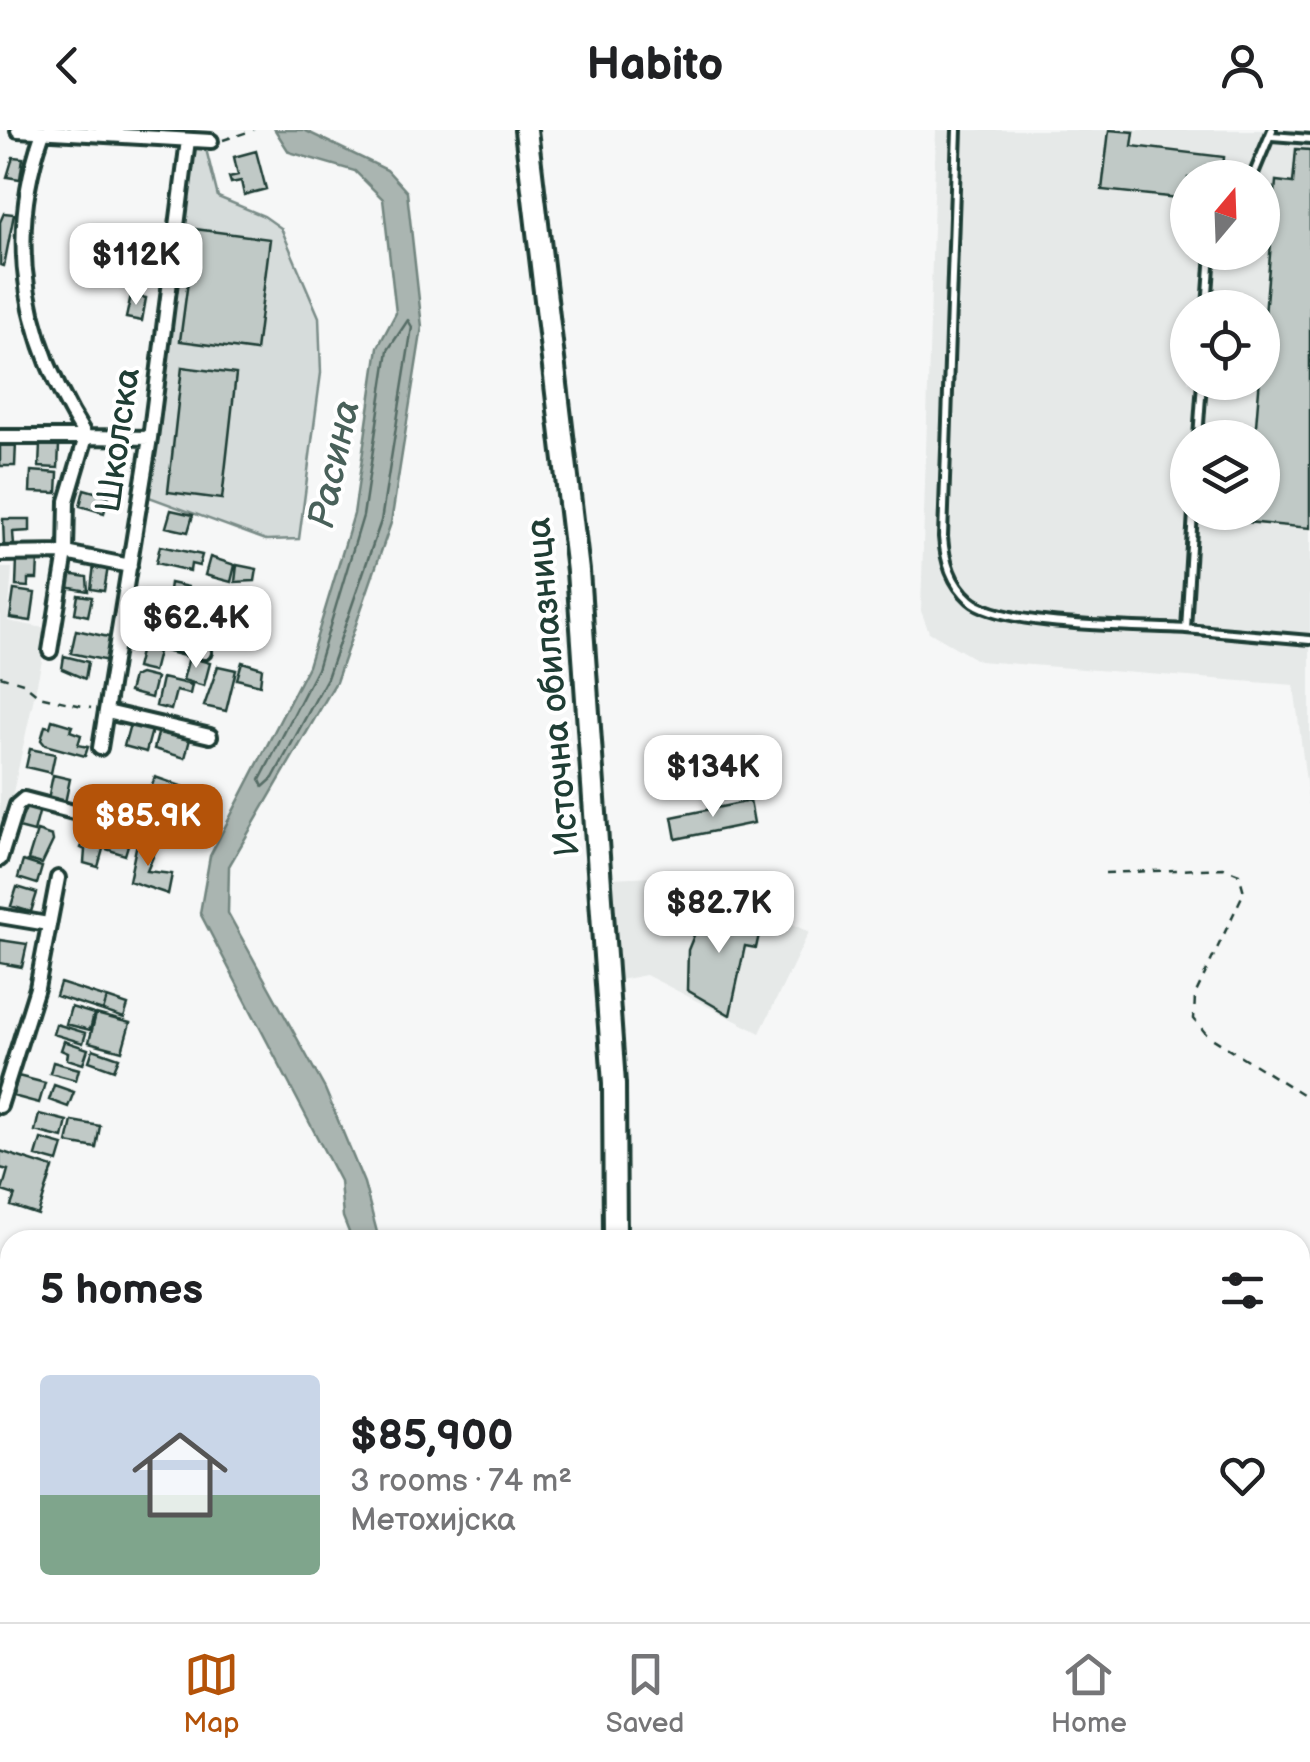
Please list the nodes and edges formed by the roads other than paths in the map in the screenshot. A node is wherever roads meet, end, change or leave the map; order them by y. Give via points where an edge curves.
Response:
1 (18, 130) edge
2 (526, 130) edge
3 (957, 130) edge
4 (1272, 133) edge
5 (42, 134) junction
6 (1310, 139) edge
7 (188, 140) junction
8 (211, 141) road end
9 (1260, 160) edge
10 (0, 437) edge
11 (86, 437) junction
12 (150, 438) junction
13 (1193, 530) edge
14 (66, 553) junction
15 (0, 554) edge
16 (130, 566) junction
17 (1186, 629) junction
18 (122, 631) junction
19 (1310, 640) edge
20 (50, 651) dead end
21 (204, 652) dead end
22 (107, 712) junction
23 (210, 736) dead end
24 (100, 748) dead end
25 (173, 838) dead end
26 (0, 859) edge
27 (58, 878) dead end
28 (0, 916) edge
29 (48, 924) junction
30 (0, 1106) edge
31 (615, 1230) edge

1 - 5 street
2 - 31 main road, Источна обилазница via 582,626 614,1084
3 - 17 lane via 943,537 949,572 970,600 1006,616
4 - 6 lane
4 - 9 lane
5 - 7 street
5 - 11 street via 22,228 25,296 62,399
7 - 8 street
7 - 12 street, Школска
10 - 11 street
11 - 12 street
11 - 14 street via 66,501
12 - 16 street, Школска
13 - 17 lane
14 - 15 street
14 - 16 street
14 - 20 street
16 - 18 street, Школска
17 - 19 lane
18 - 21 street
18 - 22 street, Школска
22 - 23 street
22 - 24 street, Школска
25 - 26 street via 24,799
27 - 29 street
28 - 29 street
29 - 30 street

